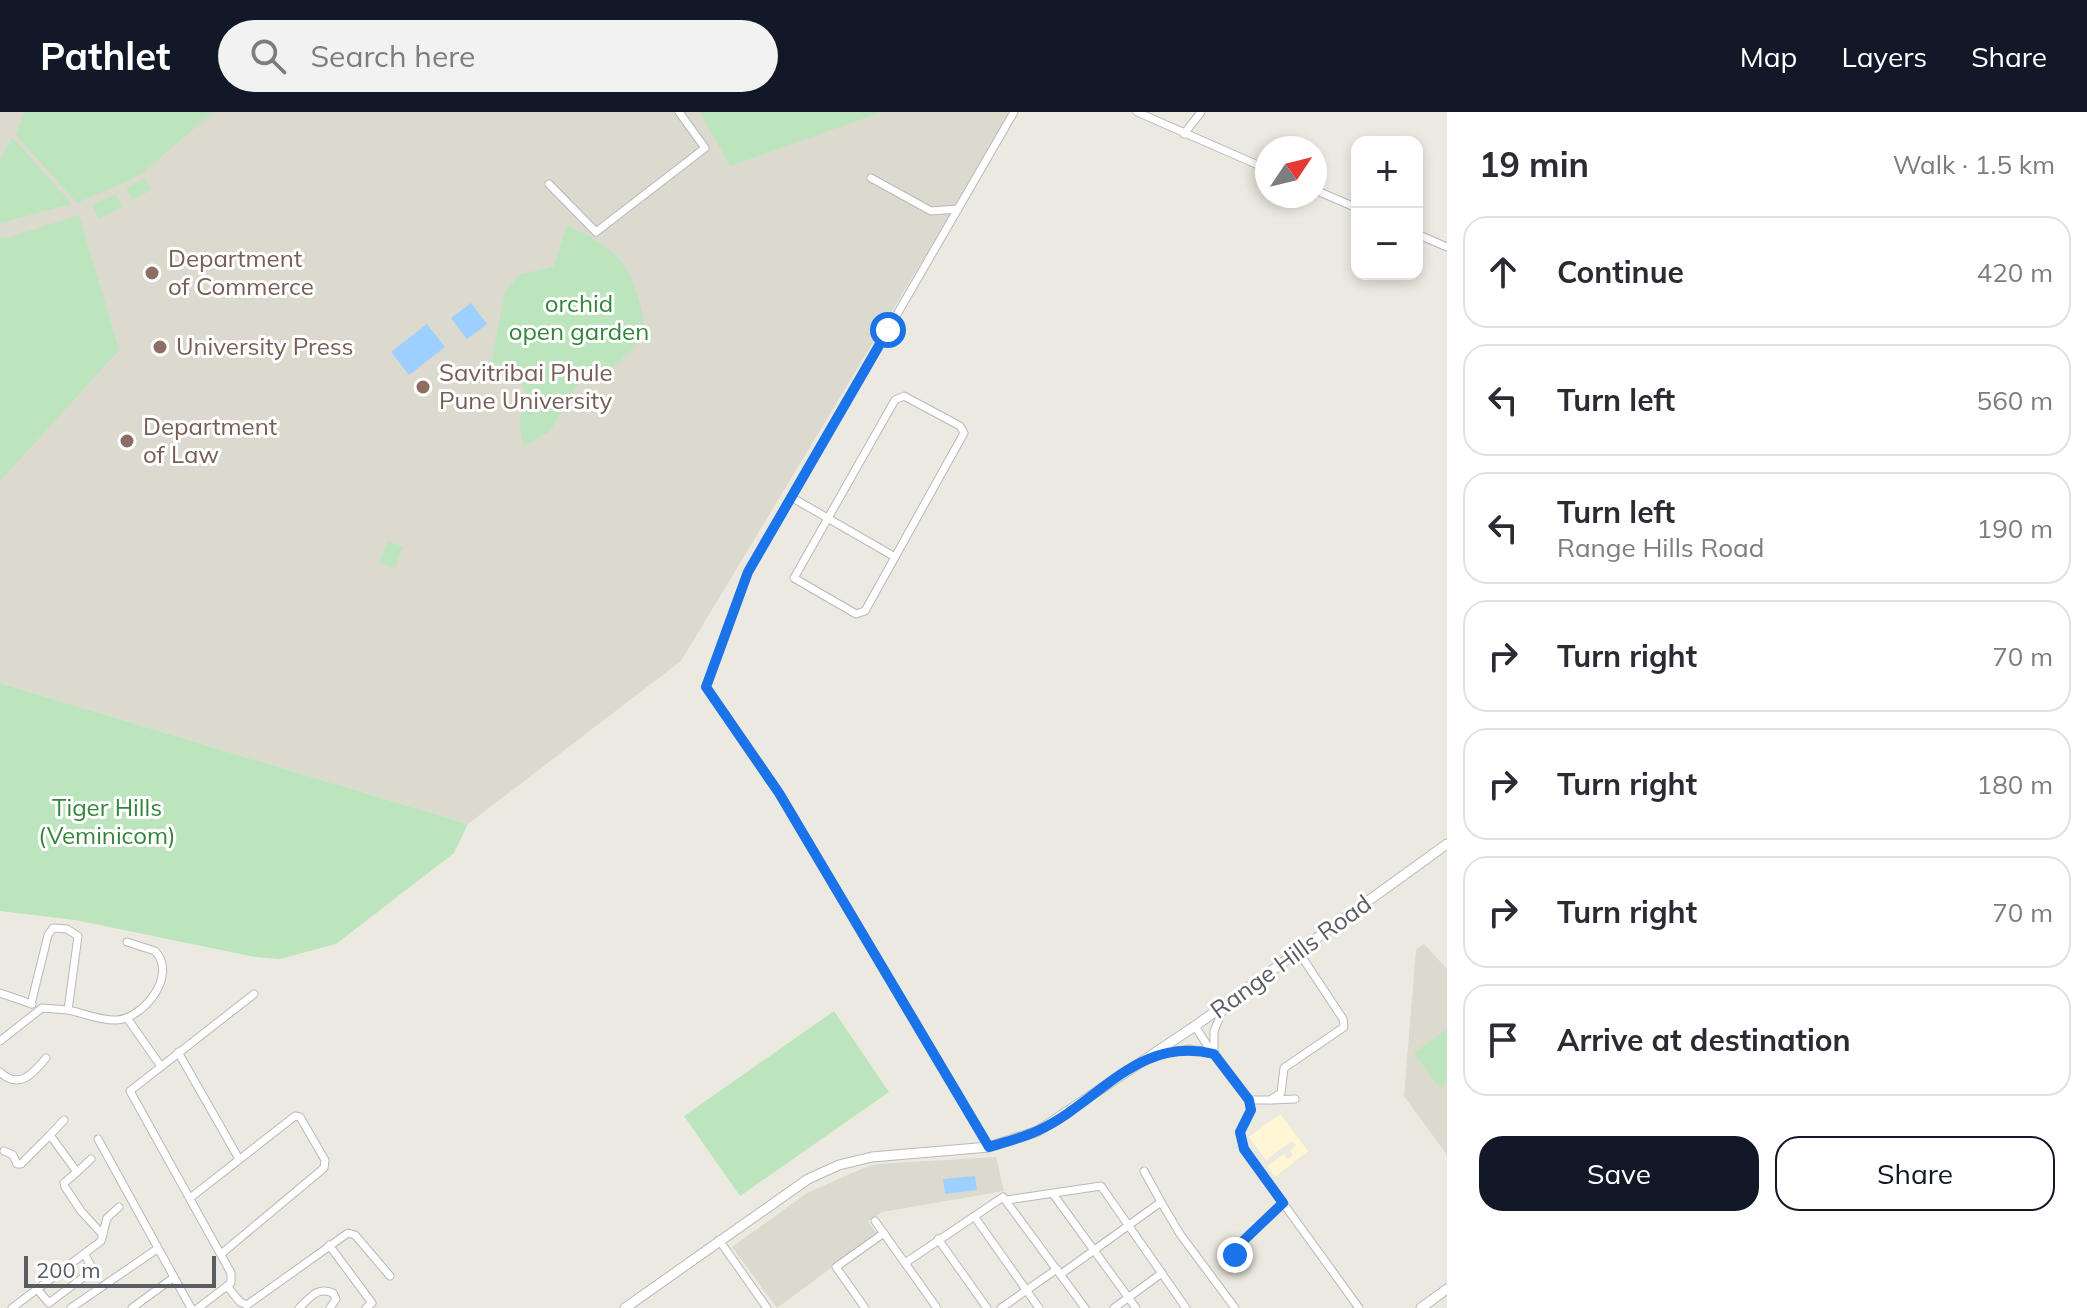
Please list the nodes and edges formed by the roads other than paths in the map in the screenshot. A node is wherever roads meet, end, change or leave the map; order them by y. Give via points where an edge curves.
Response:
1 (679, 112) edge
2 (1014, 112) edge
3 (1137, 112) edge
4 (1201, 112) edge
5 (1184, 134) junction
6 (1255, 164) edge
7 (871, 178) dead end
8 (549, 184) dead end
9 (1327, 195) edge
10 (1351, 205) edge
11 (958, 209) junction
12 (1423, 237) edge
13 (1447, 247) edge
14 (791, 497) junction
15 (828, 518) junction
16 (895, 557) junction
17 (1447, 844) edge
18 (127, 942) dead end
19 (1298, 951) junction
20 (0, 993) edge
21 (254, 994) dead end
22 (31, 1004) junction
23 (1225, 1005) junction
24 (42, 1008) junction
25 (68, 1010) junction
26 (127, 1018) junction
27 (1195, 1026) junction
28 (0, 1041) edge
29 (178, 1052) junction
30 (1214, 1054) junction
31 (1150, 1056) junction
32 (46, 1058) dead end
33 (160, 1065) junction
34 (0, 1072) edge
35 (1295, 1099) dead end
36 (1249, 1100) junction
37 (1270, 1100) junction
38 (64, 1120) dead end
39 (50, 1135) junction
40 (98, 1139) dead end
41 (989, 1147) junction
42 (4, 1151) dead end
43 (91, 1159) dead end
44 (239, 1159) junction
45 (1144, 1171) dead end
46 (77, 1172) junction
47 (1053, 1194) junction
48 (190, 1198) junction
49 (1007, 1200) junction
50 (1161, 1202) junction
51 (1283, 1203) junction
52 (119, 1207) dead end
53 (974, 1216) junction
54 (875, 1221) dead end
55 (1129, 1226) junction
56 (884, 1233) junction
57 (103, 1235) junction
58 (938, 1239) junction
59 (719, 1240) junction
60 (329, 1245) junction
61 (157, 1249) junction
62 (1094, 1250) junction
63 (221, 1254) junction
64 (85, 1255) junction
65 (1235, 1255) dead end
66 (905, 1263) junction
67 (1059, 1272) junction
68 (1162, 1273) junction
69 (390, 1276) dead end
70 (173, 1278) junction
71 (227, 1286) junction
72 (37, 1289) junction
73 (1447, 1289) edge
74 (1027, 1290) junction
75 (1128, 1297) junction
76 (12, 1308) edge
77 (71, 1308) edge
78 (132, 1308) edge
79 (191, 1308) edge
80 (198, 1308) edge
81 (299, 1308) edge
82 (330, 1308) edge
83 (366, 1308) edge
84 (625, 1308) edge
85 (767, 1308) edge
86 (865, 1308) edge
87 (937, 1308) edge
88 (987, 1308) edge
89 (1001, 1308) edge
90 (1039, 1308) edge
91 (1085, 1308) edge
92 (1114, 1308) edge
93 (1136, 1308) edge
94 (1186, 1308) edge
95 (1235, 1308) edge
96 (1359, 1308) edge
97 (1421, 1308) edge

1 - 8 street via 705,148 596,232
2 - 11 street
3 - 5 street
4 - 5 street
5 - 6 street
7 - 11 street via 931,211
9 - 10 street
11 - 14 street
12 - 13 street
14 - 15 street
14 - 41 street via 748,572 706,687 779,793
15 - 16 street
15 - 16 street via 794,578 853,613 865,611
15 - 16 street via 897,398 904,396 960,426 963,436
17 - 19 street, Range Hills Road
18 - 26 street via 155,951 163,971 145,1007
19 - 23 street, Range Hills Road
19 - 37 street via 1345,1025 1284,1068 1281,1093
20 - 22 street
21 - 29 street
22 - 24 street
22 - 25 street via 48,935 53,928 67,929 78,936
23 - 27 street, Range Hills Road
23 - 30 street via 1214,1031
24 - 25 street
24 - 28 street
25 - 26 street via 110,1020
26 - 33 street
27 - 30 street
27 - 31 street, Range Hills Road
29 - 33 street
29 - 44 street
30 - 31 street via 1181,1049
30 - 36 street
31 - 41 street, Range Hills Road via 1038,1131
32 - 34 street via 31,1077 7,1078
33 - 48 street via 133,1086 131,1096
35 - 37 street
36 - 37 street
36 - 51 street via 1251,1110 1240,1132 1244,1149
38 - 39 street
39 - 42 street via 21,1164
39 - 46 street
40 - 61 street
41 - 59 street, Range Hills Road via 872,1157 839,1165 808,1179
43 - 46 street
44 - 48 street
44 - 63 street via 297,1116 327,1164
45 - 50 street
46 - 57 street via 65,1187
47 - 49 street
47 - 55 street via 1101,1186
47 - 62 street
48 - 63 street
49 - 53 street via 997,1199
49 - 67 street
50 - 55 street
50 - 95 street
51 - 65 street
51 - 96 street
52 - 57 street via 107,1218
53 - 58 street
53 - 74 street
54 - 56 street
55 - 62 street
55 - 68 street
56 - 66 street
56 - 86 street via 836,1267
57 - 64 street
58 - 66 street
58 - 88 street
59 - 84 street, Range Hills Road
59 - 85 street
60 - 69 street via 352,1233
60 - 71 street via 247,1305
60 - 83 street via 372,1303
61 - 70 street
61 - 77 street
62 - 67 street
62 - 75 street
63 - 71 street via 233,1279
64 - 72 street
64 - 72 street via 93,1270 49,1303
66 - 87 street
67 - 74 street
67 - 91 street
68 - 75 street
68 - 94 street
70 - 78 street
70 - 79 street
71 - 80 street
72 - 76 street
73 - 97 street
74 - 89 street
74 - 90 street
75 - 92 street
75 - 93 street
81 - 82 street via 322,1290 336,1299

